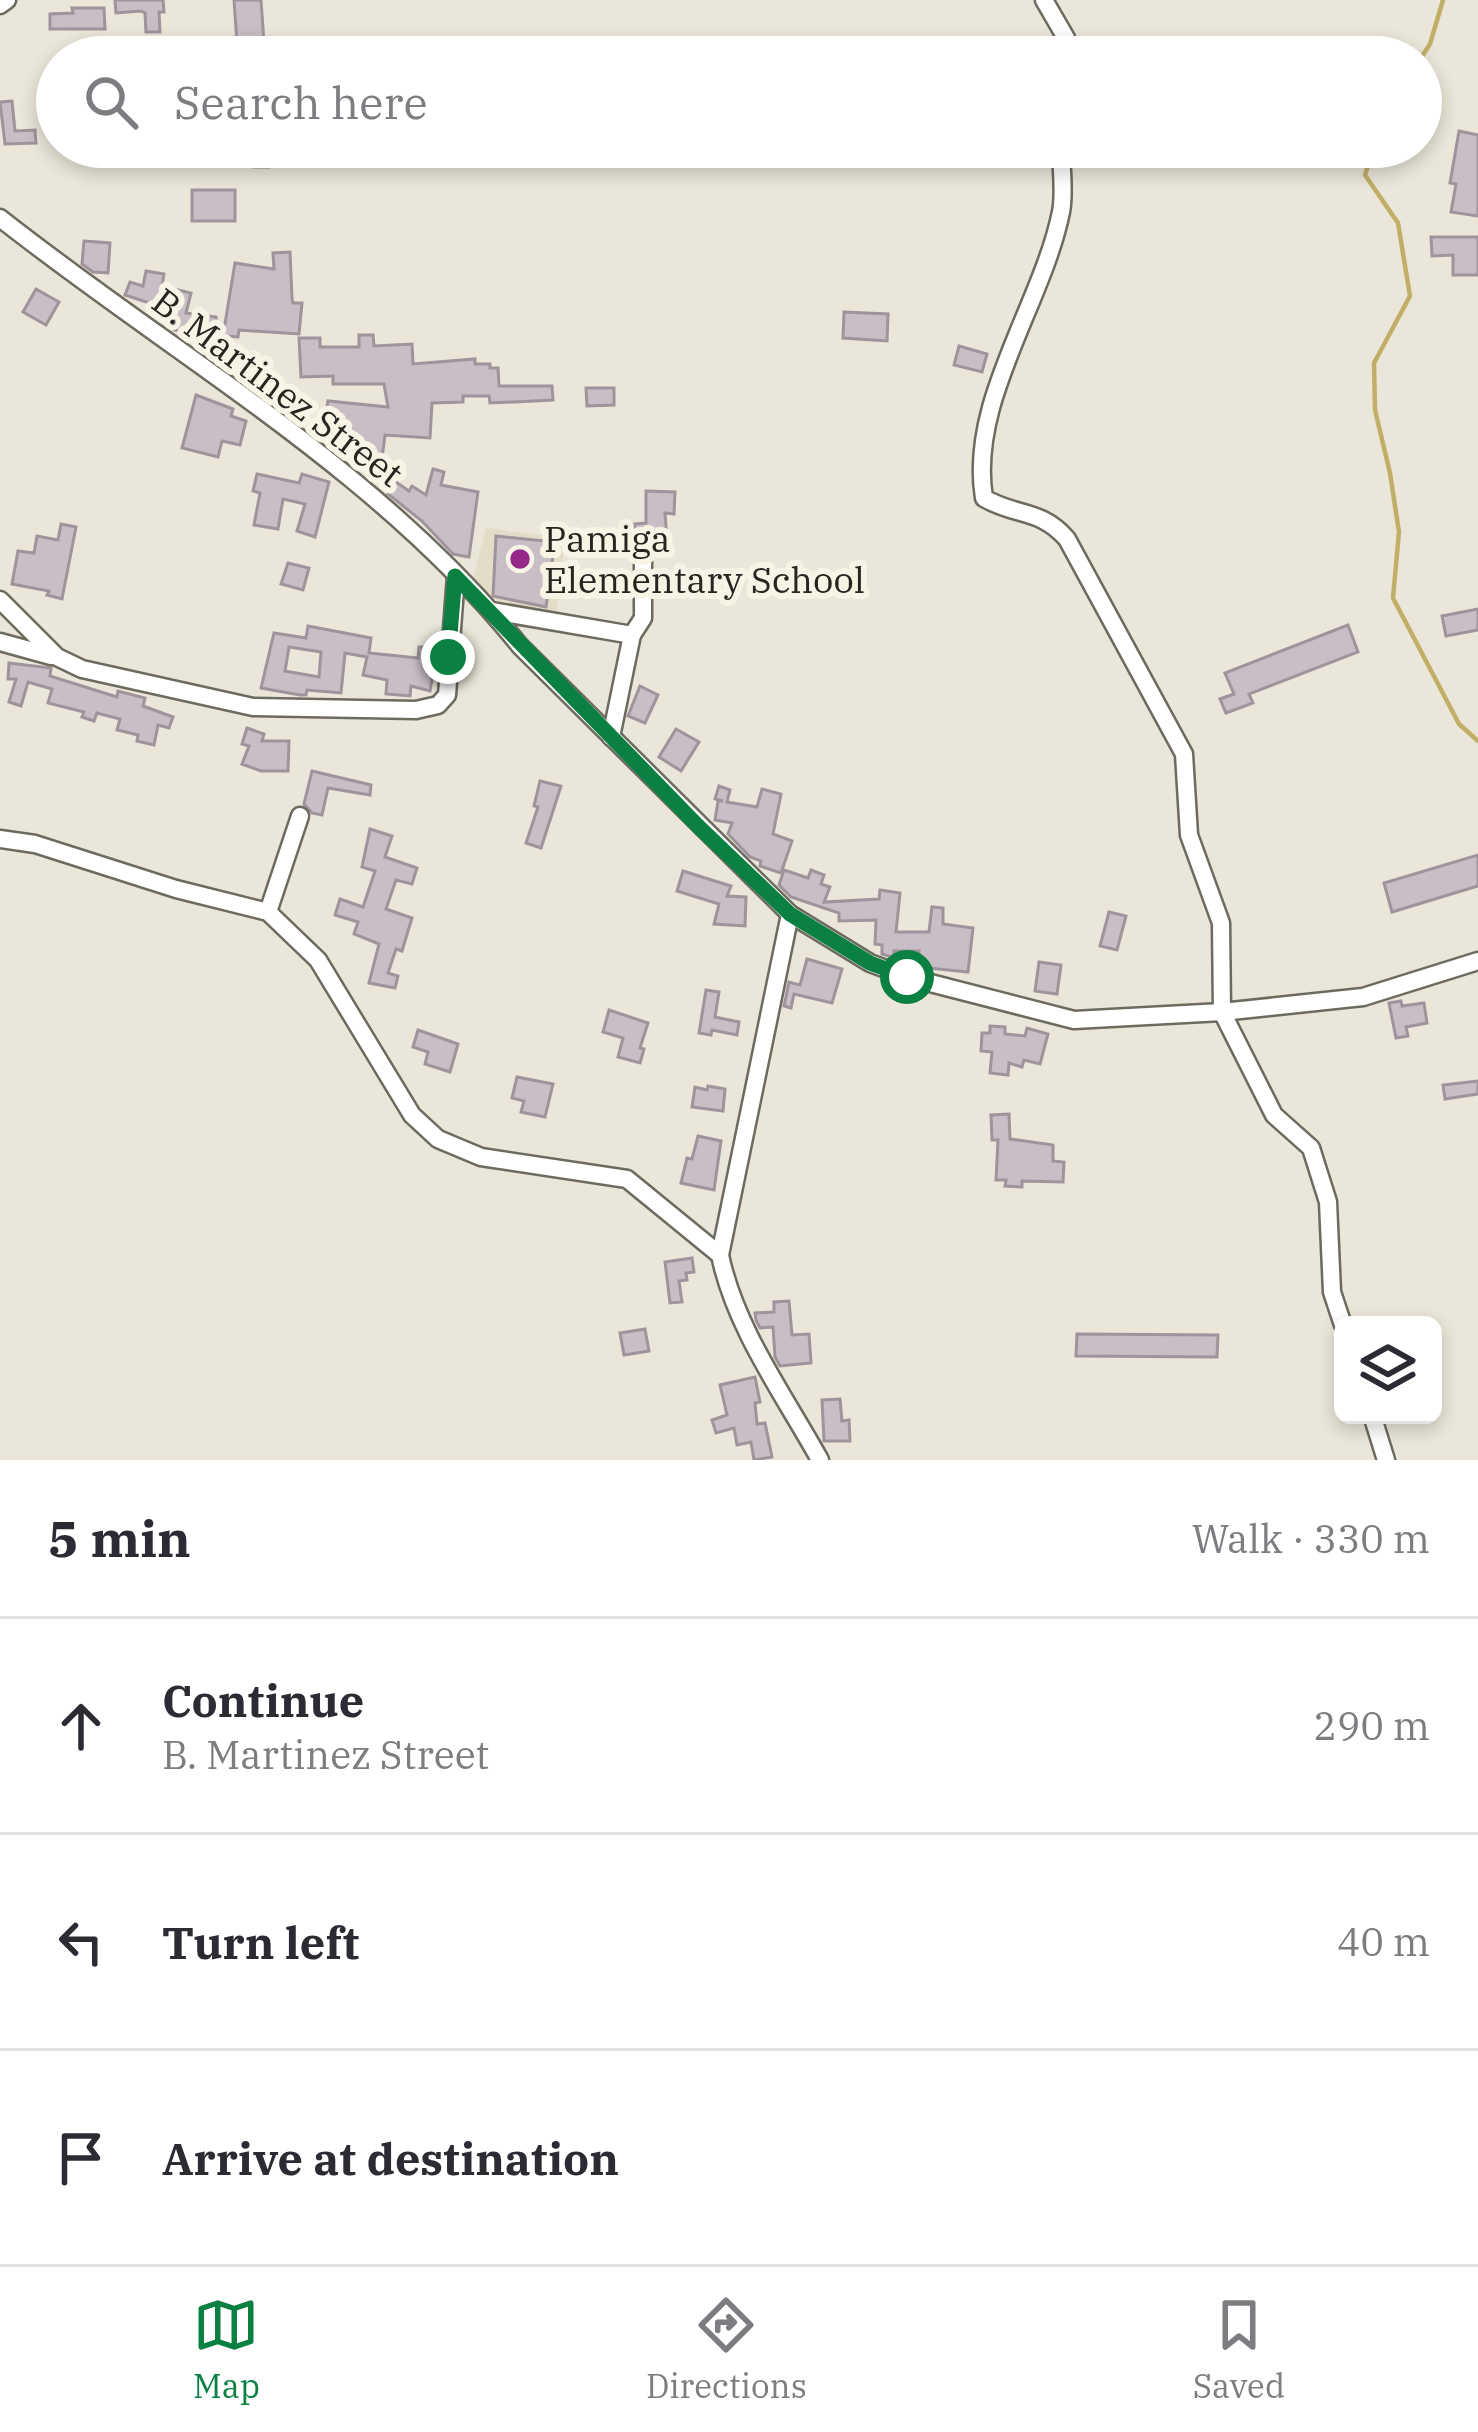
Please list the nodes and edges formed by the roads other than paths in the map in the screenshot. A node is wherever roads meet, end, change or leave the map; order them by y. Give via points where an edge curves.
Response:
1 (1044, 0) edge
2 (1065, 36) edge
3 (1061, 168) edge
4 (0, 218) edge
5 (644, 555) dead end
6 (455, 576) junction
7 (0, 600) edge
8 (492, 611) junction
9 (632, 635) junction
10 (0, 642) edge
11 (57, 657) junction
12 (611, 736) junction
13 (300, 816) dead end
14 (0, 839) edge
15 (268, 912) junction
16 (790, 914) junction
17 (1478, 962) edge
18 (1222, 1012) junction
19 (720, 1255) junction
20 (1340, 1316) edge
21 (1375, 1424) edge
22 (820, 1460) edge
23 (1386, 1460) edge

1 - 2 street
3 - 18 street via 1062,210 987,422 984,498 1052,521 1067,538 1184,754 1189,835 1221,923
4 - 6 street, B. Martinez Street via 338,465
5 - 9 street via 643,618
6 - 8 street, B. Martinez Street
6 - 11 street via 447,695 416,710 253,707
7 - 11 street
8 - 9 street
8 - 12 street, B. Martinez Street
9 - 12 street
10 - 11 street
12 - 16 street, B. Martinez Street
13 - 15 street
14 - 15 street
15 - 19 street via 318,959 412,1115 438,1139 481,1157 627,1179
16 - 18 street, B. Martinez Street via 907,977 1074,1020
16 - 19 street
17 - 18 street, B. Martinez Street via 1364,997
18 - 20 street via 1274,1115 1311,1148 1328,1202
19 - 22 street via 726,1285
21 - 23 street

